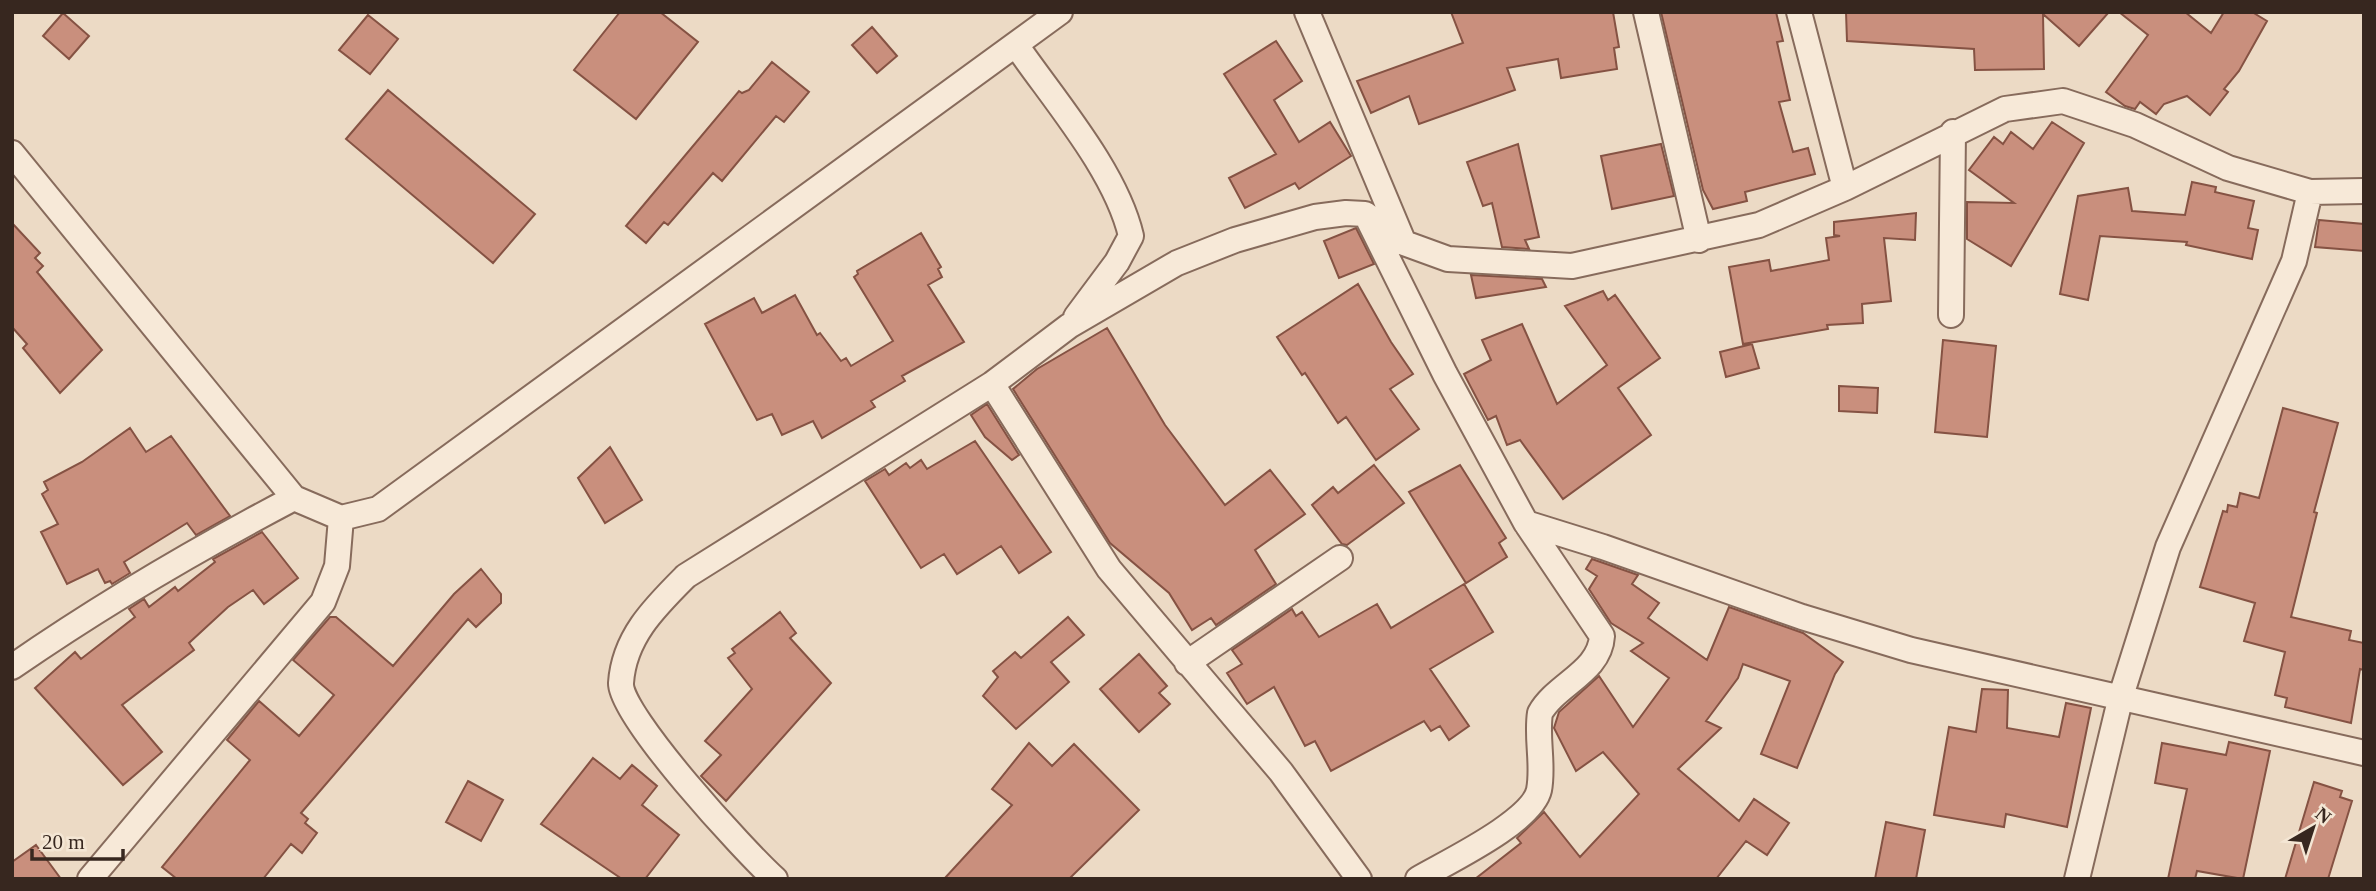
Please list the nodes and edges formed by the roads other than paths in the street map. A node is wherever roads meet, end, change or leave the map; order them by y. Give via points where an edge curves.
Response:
1 (1060, 12) edge
2 (1307, 12) edge
3 (1646, 12) edge
4 (1799, 12) edge
5 (1016, 45) junction
6 (1953, 132) junction
7 (12, 153) edge
8 (1845, 188) junction
9 (2364, 191) edge
10 (2310, 192) junction
11 (1365, 214) junction
12 (1699, 240) junction
13 (1404, 243) junction
14 (1951, 315) dead end
15 (1069, 326) junction
16 (992, 384) junction
17 (294, 498) junction
18 (341, 518) junction
19 (1527, 523) junction
20 (1340, 558) dead end
21 (1187, 663) junction
22 (12, 667) edge
23 (2121, 696) junction
24 (2364, 753) edge
25 (90, 879) edge
26 (775, 879) edge
27 (1359, 879) edge
28 (1418, 879) edge
29 (2077, 879) edge

1 - 5 street
2 - 13 street
3 - 12 street
4 - 8 street
5 - 15 street via 1109,180 1131,236 1118,262
5 - 18 street via 378,509
6 - 8 street
6 - 10 street via 2005,108 2063,101 2135,125 2228,168
6 - 14 street
7 - 17 street
8 - 12 street via 1759,225
9 - 10 street
10 - 23 street via 2294,261 2168,547
11 - 13 street
11 - 15 street via 1315,218 1236,240 1177,263
11 - 19 street
12 - 13 street via 1572,266 1448,258
15 - 16 street
16 - 21 street via 1109,569
16 - 26 street via 686,576 648,614 627,651 620,686 628,708
17 - 18 street
17 - 22 street via 206,544
18 - 25 street via 337,566 323,602
19 - 23 street via 1911,650
19 - 28 street via 1597,626 1601,649 1540,713 1537,799 1476,846
20 - 21 street
21 - 27 street via 1281,772
23 - 24 street
23 - 29 street

